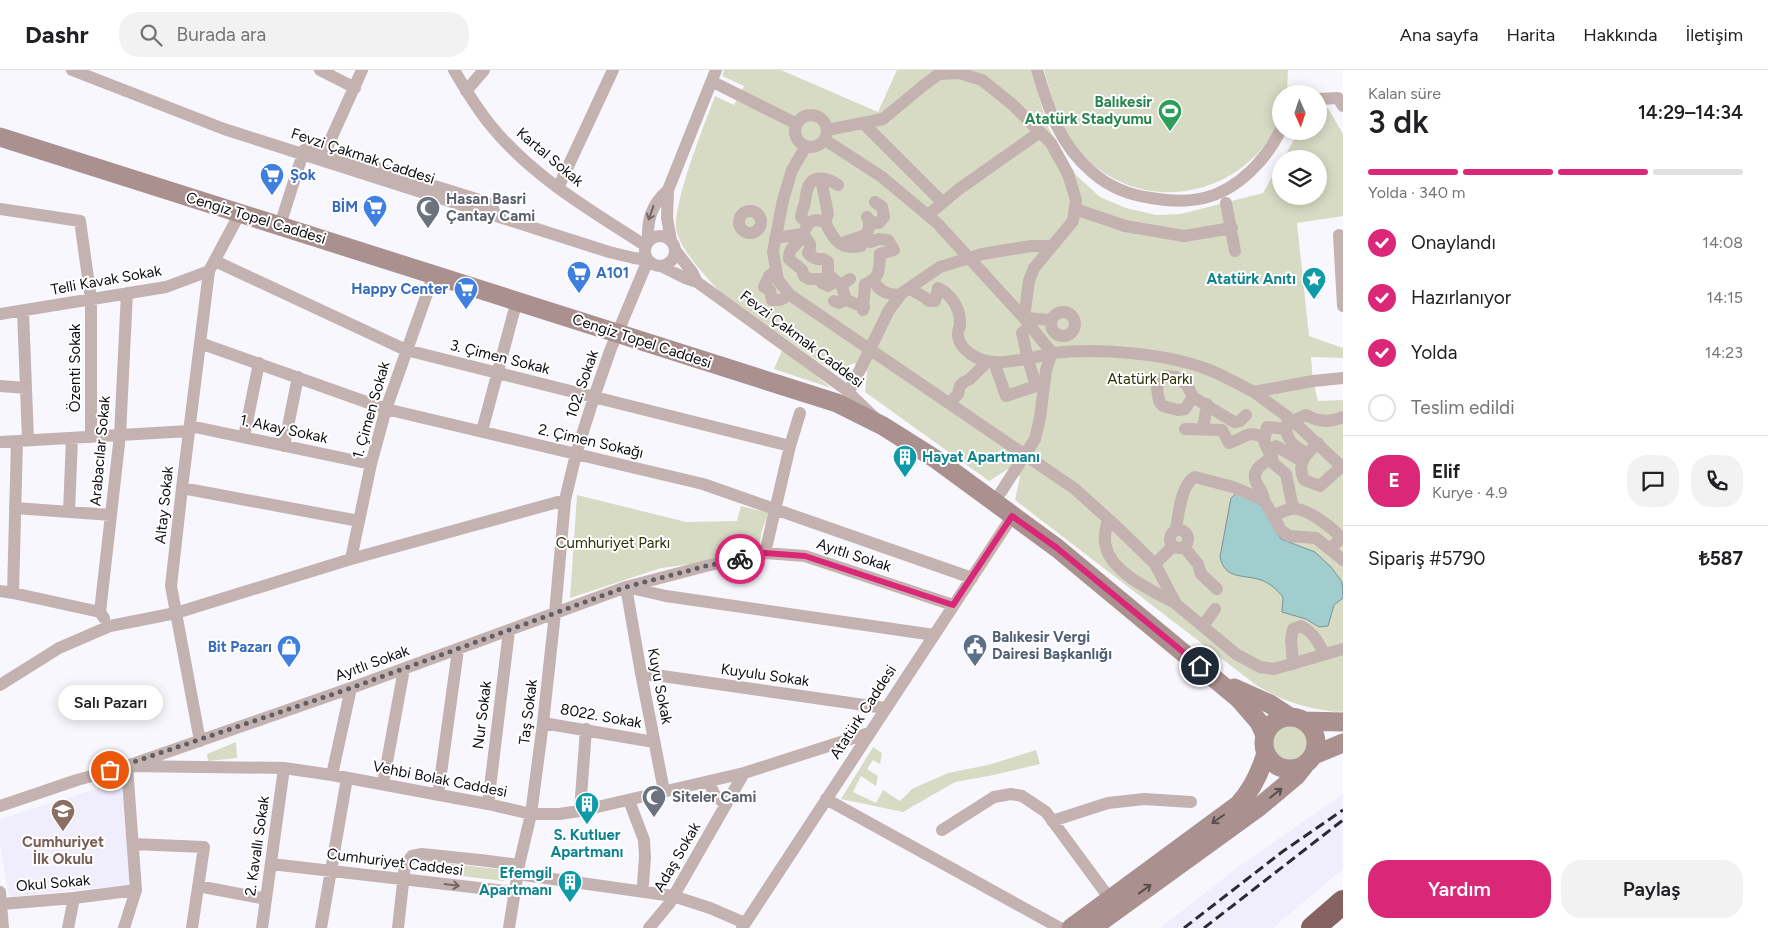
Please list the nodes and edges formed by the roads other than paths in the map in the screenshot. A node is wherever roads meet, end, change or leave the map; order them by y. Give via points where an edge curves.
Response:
1 (72, 70) edge
2 (320, 70) edge
3 (362, 70) edge
4 (454, 70) edge
5 (484, 70) edge
6 (613, 70) edge
7 (716, 70) edge
8 (1037, 70) edge
9 (940, 72) edge
10 (90, 73) edge
11 (717, 84) dead end
12 (355, 88) junction
13 (466, 91) junction
14 (1328, 99) edge
15 (1343, 106) edge
16 (797, 124) junction
17 (864, 124) junction
18 (1040, 132) junction
19 (826, 135) junction
20 (0, 137) edge
21 (1276, 140) edge
22 (806, 146) junction
23 (325, 152) junction
24 (303, 154) junction
25 (821, 179) junction
26 (838, 185) dead end
27 (558, 188) junction
28 (668, 190) junction
29 (823, 192) junction
30 (875, 202) dead end
31 (942, 202) junction
32 (1226, 203) dead end
33 (1075, 209) junction
34 (0, 210) edge
35 (240, 213) junction
36 (928, 215) junction
37 (496, 216) junction
38 (280, 225) junction
39 (812, 225) junction
40 (760, 226) dead end
41 (1232, 228) junction
42 (776, 234) junction
43 (1339, 235) dead end
44 (647, 244) junction
45 (673, 245) junction
46 (1051, 246) junction
47 (845, 249) junction
48 (1235, 251) dead end
49 (969, 258) junction
50 (648, 260) junction
51 (212, 266) junction
52 (661, 266) junction
53 (434, 274) junction
54 (850, 279) dead end
55 (874, 281) junction
56 (697, 282) junction
57 (905, 292) junction
58 (1343, 292) edge
59 (127, 293) junction
60 (91, 299) junction
61 (516, 300) junction
62 (1343, 306) edge
63 (23, 311) junction
64 (0, 314) edge
65 (1052, 320) junction
66 (1027, 321) junction
67 (618, 333) junction
68 (1066, 336) junction
69 (200, 343) junction
70 (870, 349) junction
71 (406, 350) junction
72 (1067, 352) junction
73 (1052, 353) junction
74 (1028, 359) junction
75 (991, 362) junction
76 (259, 363) junction
77 (497, 373) junction
78 (298, 377) junction
79 (1343, 378) edge
80 (0, 386) edge
81 (852, 386) dead end
82 (1039, 387) junction
83 (26, 388) junction
84 (1254, 392) junction
85 (594, 397) junction
86 (1193, 397) dead end
87 (950, 403) junction
88 (1207, 404) junction
89 (386, 409) junction
90 (800, 413) dead end
91 (1246, 415) dead end
92 (1343, 418) edge
93 (1289, 422) junction
94 (883, 426) junction
95 (189, 429) junction
96 (1185, 429) dead end
97 (1203, 429) junction
98 (482, 431) junction
99 (120, 435) junction
100 (91, 437) junction
101 (244, 437) junction
102 (72, 438) junction
103 (1264, 438) junction
104 (22, 440) junction
105 (0, 442) edge
106 (1318, 443) junction
107 (284, 446) junction
108 (790, 446) junction
109 (576, 454) junction
110 (1025, 456) junction
111 (1305, 457) junction
112 (1272, 458) junction
113 (371, 464) junction
114 (1342, 467) edge
115 (1286, 474) junction
116 (1302, 477) junction
117 (182, 488) junction
118 (1001, 492) dead end
119 (565, 500) junction
120 (1264, 500) junction
121 (15, 508) junction
122 (1293, 508) junction
123 (775, 509) junction
124 (69, 512) junction
125 (111, 515) junction
126 (1012, 516) junction
127 (1273, 516) junction
128 (1108, 519) junction
129 (359, 521) junction
130 (1342, 539) edge
131 (1179, 546) junction
132 (1330, 549) junction
133 (765, 553) junction
134 (351, 560) junction
135 (1343, 560) edge
136 (1155, 564) junction
137 (972, 578) junction
138 (626, 587) junction
139 (1217, 589) dead end
140 (6, 592) edge
141 (1176, 604) junction
142 (953, 605) junction
143 (1215, 609) dead end
144 (100, 612) junction
145 (176, 613) junction
146 (555, 613) junction
147 (110, 626) junction
148 (1203, 626) junction
149 (509, 631) junction
150 (934, 635) junction
151 (1343, 649) edge
152 (458, 650) junction
153 (1324, 654) junction
154 (1293, 664) junction
155 (404, 669) junction
156 (641, 673) junction
157 (1215, 678) junction
158 (0, 685) edge
159 (351, 688) junction
160 (885, 708) junction
161 (1297, 719) junction
162 (1343, 722) edge
163 (543, 723) junction
164 (586, 729) junction
165 (869, 733) junction
166 (200, 741) junction
167 (654, 742) junction
168 (1343, 743) edge
169 (1266, 744) junction
170 (1309, 760) junction
171 (127, 766) junction
172 (284, 768) junction
173 (744, 773) junction
174 (332, 775) junction
175 (347, 778) junction
176 (709, 781) junction
177 (383, 784) junction
178 (664, 791) junction
179 (438, 795) junction
180 (826, 799) junction
181 (1191, 802) dead end
182 (630, 803) dead end
183 (488, 804) junction
184 (726, 805) junction
185 (0, 806) edge
186 (580, 811) junction
187 (531, 814) junction
188 (1052, 821) junction
189 (942, 830) dead end
190 (133, 844) junction
191 (271, 864) junction
192 (330, 870) junction
193 (518, 870) junction
194 (403, 879) junction
195 (643, 884) dead end
196 (198, 886) junction
197 (136, 890) junction
198 (514, 892) junction
199 (673, 896) junction
200 (1, 898) edge
201 (74, 898) junction
202 (266, 899) junction
203 (1110, 899) junction
204 (1343, 902) edge
205 (744, 926) edge
206 (3, 928) edge
207 (68, 928) edge
208 (124, 928) edge
209 (192, 928) edge
210 (262, 928) edge
211 (321, 928) edge
212 (398, 928) edge
213 (509, 928) edge
214 (649, 928) edge
215 (1060, 928) edge
216 (1070, 928) edge
217 (1092, 928) edge
218 (1313, 928) edge

1 - 10 street, Fevzi Çakmak Caddesi
2 - 12 street
3 - 12 street
4 - 13 street, Kartal Sokak
5 - 13 street
6 - 27 street
7 - 28 street
8 - 21 street via 1051,116 1066,143 1092,172 1134,196 1177,200 1204,198 1242,179
9 - 17 street via 883,119
9 - 18 street via 959,73 982,80
10 - 24 street, Fevzi Çakmak Caddesi via 224,129
11 - 16 street
12 - 23 street
13 - 27 street, Kartal Sokak via 517,154
14 - 15 street via 1338,98
16 - 19 street via 804,117 814,115 823,120
16 - 22 street via 798,140
17 - 19 street
17 - 31 street
18 - 31 street
18 - 33 street via 1052,143 1068,174 1076,200
19 - 22 street via 817,146
19 - 36 street
20 - 35 main road, Cengiz Topel Caddesi
22 - 42 street via 792,170
23 - 24 street via 309,148
23 - 37 street via 486,202 492,206
24 - 37 street, Fevzi Çakmak Caddesi
24 - 38 street
25 - 26 street via 829,179
25 - 29 street
25 - 39 street via 813,180 809,185 801,211 801,217
27 - 44 street, Kartal Sokak
28 -> 44 street via 651,212
28 - 45 street via 667,218
29 - 39 street via 809,207
29 - 39 street via 828,214
30 - 47 street via 882,207 884,217 878,223 868,218 866,234
31 - 36 street
32 - 41 street
33 - 41 street via 1124,226 1184,236
33 - 46 street via 1073,221
34 - 60 street, Özenti Sokak via 80,221
35 - 38 main road, Cengiz Topel Caddesi
35 - 51 street
36 - 49 street
37 - 50 street, Fevzi Çakmak Caddesi via 609,252
38 - 53 main road, Cengiz Topel Caddesi
39 - 39 street via 792,247 790,258 804,276 820,279 828,286 836,281 828,274 828,262 808,253
39 - 42 street
39 - 47 street
40 - 42 street
41 - 48 street
42 - 70 street via 772,252 778,280 790,295
43 - 58 street
44 - 45 street via 652,238 662,236
44 - 50 street
45 - 52 street via 673,260
45 - 56 street
46 - 49 street via 1030,246
46 - 66 street via 1034,268 1029,281
47 - 55 street via 879,239 888,240 894,250 880,254 880,270
49 - 57 street via 940,267
49 - 66 street
50 - 52 street
50 - 67 street, 102. Sokak
51 - 59 street, Telli Kavak Sokak via 166,287
51 - 69 street, Altay Sokak
51 - 71 street, 3. Çimen Sokak
52 - 56 street
53 - 61 main road, Cengiz Topel Caddesi
53 - 71 street, 1. Çimen Sokak
54 - 55 street via 842,287 840,301 864,309 866,284
55 - 57 street via 882,292
56 - 94 street, Fevzi Çakmak Caddesi via 845,388
57 - 70 street via 889,310
57 - 75 street via 926,297 929,301 935,300 938,288 947,292 957,310 959,341 966,351
58 - 62 street
59 - 60 street, Telli Kavak Sokak
59 - 99 street, Arabacılar Sokak
60 - 63 street, Telli Kavak Sokak
60 - 100 street, Özenti Sokak
61 - 67 main road, Cengiz Topel Caddesi
61 - 77 street
63 - 64 street, Telli Kavak Sokak
63 - 83 street
65 - 66 street
65 - 68 street via 1054,332
65 - 68 street via 1061,312 1072,315 1074,329
66 - 73 street
66 - 74 street via 1022,333
67 - 85 street, 102. Sokak
67 - 94 main road, Cengiz Topel Caddesi via 837,403
68 - 72 street
69 - 76 street, 2. Çimen Sokağı
69 - 95 street, Altay Sokak
70 - 81 street
70 - 87 street
71 - 77 street, 3. Çimen Sokak
71 - 89 street, 1. Çimen Sokak
72 - 73 street
72 - 84 street via 1146,355 1189,363
73 - 74 street
73 - 82 street
74 - 75 street
74 - 82 street
75 - 82 street via 1006,396
75 - 87 street via 964,382
76 - 78 street, 2. Çimen Sokağı
76 - 101 street
77 - 85 street, 3. Çimen Sokak
77 - 98 street
78 - 89 street, 2. Çimen Sokağı
78 - 107 street
79 - 84 street
80 - 83 street
82 - 110 street via 1040,418 1035,439
83 - 104 street
84 - 93 street
85 - 108 street, 3. Çimen Sokak
85 - 109 street, 102. Sokak
86 - 88 street
87 - 110 street
88 - 91 street via 1234,422
88 - 97 street
89 - 98 street, 2. Çimen Sokağı
89 - 113 street, 1. Çimen Sokak
90 - 108 street
92 - 93 street via 1323,422 1306,415
93 - 103 street via 1267,427
93 - 106 street
93 - 111 street via 1288,436
94 - 126 main road, Cengiz Topel Caddesi via 937,460
95 - 99 street, 1. Akay Sokak
95 - 101 street, 1. Akay Sokak
95 - 117 street, Altay Sokak
96 - 97 street
97 - 103 street via 1222,430 1229,443 1255,433
98 - 109 street, 2. Çimen Sokağı
99 - 100 street, 1. Akay Sokak
99 - 125 street, Arabacılar Sokak
100 - 102 street, 1. Akay Sokak
101 - 107 street, 1. Akay Sokak
102 - 104 street, 1. Akay Sokak
102 - 124 street
103 - 112 street
104 - 105 street, 1. Akay Sokak
104 - 121 street
106 - 111 street
106 - 114 street
107 - 113 street, 1. Akay Sokak
108 - 123 street
109 - 119 street, 102. Sokak
109 - 123 street, 2. Çimen Sokağı via 703,484
110 - 118 street
110 - 128 street via 1074,490
111 - 112 street via 1276,446 1272,449
111 - 116 street via 1300,466
112 - 115 street
112 - 120 street via 1255,471 1255,482
113 - 129 street, 1. Çimen Sokak
114 - 116 street via 1320,486
115 - 116 street
115 - 122 street
117 - 129 street
117 - 145 street, Altay Sokak via 171,586
119 - 134 street
119 - 146 street, 102. Sokak
120 - 127 street
120 - 131 street via 1233,486 1195,477 1191,479 1182,495 1176,530 1187,533 1189,539
121 - 124 street
121 - 140 street
122 - 127 street
122 - 130 street via 1322,521
123 - 133 street
123 - 137 street, 2. Çimen Sokağı
124 - 125 street
125 - 144 street, Arabacılar Sokak
126 - 137 street, Atatürk Caddesi
126 - 157 main road, Cengiz Topel Caddesi
127 - 132 street via 1289,536 1316,538
128 - 136 street
128 - 141 street via 1105,546 1117,568
129 - 134 street, 1. Çimen Sokak
130 - 132 street
131 - 136 street
131 - 139 street
132 - 135 street
133 - 138 street, Ayıtlı Sokak
133 - 142 street, Ayıtlı Sokak via 805,556
134 - 145 street
136 - 141 street
137 - 142 street, Atatürk Caddesi
138 - 146 street, Ayıtlı Sokak
138 - 150 street via 666,596
138 - 156 street, Kuyu Sokak
140 - 144 street
141 - 148 street
142 - 150 street, Atatürk Caddesi
143 - 148 street
144 - 147 street
145 - 147 street
145 - 166 street, Altay Sokak
146 - 149 street, Ayıtlı Sokak
146 - 163 street, Taş Sokak
147 - 158 street via 59,648
148 - 154 street via 1236,654 1260,667 1274,669
149 - 152 street, Ayıtlı Sokak
149 - 183 street, Nur Sokak
150 - 160 street, Atatürk Caddesi
151 - 153 street
152 - 155 street, Ayıtlı Sokak
152 - 179 street
153 - 154 street
153 - 154 street via 1319,643 1301,626 1293,629 1290,640
155 - 159 street, Ayıtlı Sokak
155 - 177 street
156 - 160 street, Kuyulu Sokak
156 - 167 street, Kuyu Sokak
157 - 161 main road, Cengiz Topel Caddesi
157 - 169 main road, Cengiz Topel Caddesi via 1259,722
159 - 166 street, Ayıtlı Sokak
159 - 174 street
160 - 165 street, Atatürk Caddesi
161 - 162 main road
161 - 169 main road via 1283,718 1272,724
161 - 170 main road, Cengiz Topel Caddesi via 1314,732 1316,740
163 - 164 street, 8022. Sokak
163 - 187 street, Taş Sokak
164 - 167 street, 8022. Sokak
164 - 186 street
165 - 173 street, Vehbi Bolak Caddesi
165 - 180 street, Atatürk Caddesi
166 - 171 street, Ayıtlı Sokak
167 - 178 street, Kuyu Sokak
168 - 170 main road, Cengiz Topel Caddesi
169 - 170 main road, Cengiz Topel Caddesi via 1275,765 1282,768 1297,769
169 -> 203 main road via 1262,767 1249,794 1238,805
217 -> 170 main road via 1273,796
171 - 172 street, Vehbi Bolak Caddesi
171 - 185 street, Vehbi Bolak Caddesi
171 - 190 street
172 - 174 street, Vehbi Bolak Caddesi
172 - 191 street, 2. Kavallı Sokak
173 - 176 street, Vehbi Bolak Caddesi
173 - 184 street, Adaş Sokak
174 - 175 street, Vehbi Bolak Caddesi
175 - 177 street, Vehbi Bolak Caddesi
175 - 192 street
176 - 178 street, Vehbi Bolak Caddesi
176 - 184 street via 714,794
177 - 179 street, Vehbi Bolak Caddesi
178 - 186 street, Vehbi Bolak Caddesi
179 - 183 street, Vehbi Bolak Caddesi
180 - 205 street, Atatürk Caddesi
180 - 215 street
181 - 188 street via 1144,799 1108,803
182 - 195 street via 644,840
183 - 187 street, Vehbi Bolak Caddesi
184 - 199 street, Adaş Sokak
186 - 187 street, Vehbi Bolak Caddesi
187 - 193 street, Taş Sokak
188 - 189 street via 1032,801 1011,794 994,797
188 - 203 street
190 - 196 street via 204,847
190 - 197 street
191 - 192 street, Cumhuriyet Caddesi
191 - 202 street, 2. Kavallı Sokak
192 - 194 street, Cumhuriyet Caddesi
192 - 211 street
193 - 194 street via 480,860 422,854 412,856 405,865
193 - 198 street, Taş Sokak
193 - 199 street
194 -> 198 street, Cumhuriyet Caddesi
194 - 212 street
196 - 202 street
196 - 209 street
197 - 201 street, Okul Sokak
197 - 208 street
198 - 213 street, Taş Sokak
199 - 205 street via 710,908
199 - 214 street, Adaş Sokak
200 - 201 street, Okul Sokak
200 - 206 street
201 - 207 street
202 - 210 street, 2. Kavallı Sokak
203 - 216 main road
204 - 218 highway

